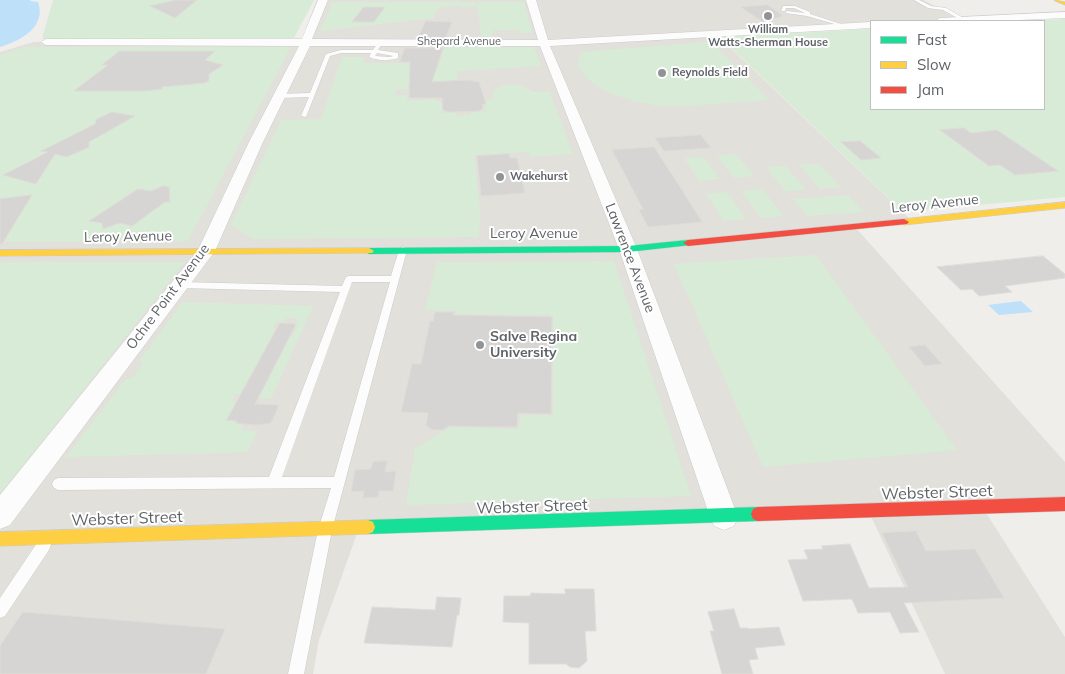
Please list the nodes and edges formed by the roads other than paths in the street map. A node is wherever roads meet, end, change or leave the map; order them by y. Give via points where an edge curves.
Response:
1 (323, 0) edge
2 (531, 0) edge
3 (916, 0) edge
4 (1057, 0) edge
5 (1065, 4) edge
6 (785, 11) dead end
7 (1065, 14) edge
8 (965, 20) joint
9 (870, 25) edge
10 (845, 26) junction
11 (46, 42) dead end
12 (306, 42) junction
13 (380, 42) junction
14 (544, 42) junction
15 (312, 95) junction
16 (278, 96) junction
17 (304, 116) dead end
18 (1065, 205) edge
19 (628, 249) junction
20 (403, 250) junction
21 (206, 251) junction
22 (0, 253) edge
23 (395, 279) junction
24 (180, 285) junction
25 (346, 289) junction
26 (274, 481) junction
27 (338, 482) junction
28 (58, 484) dead end
29 (1065, 504) edge
30 (0, 516) edge
31 (724, 517) junction
32 (325, 530) junction
33 (49, 537) junction
34 (0, 539) edge
35 (0, 611) edge
36 (296, 674) edge

1 - 12 street, Ochre Point Avenue
2 - 14 street, Lawrence Avenue
3 - 8 lane
4 - 5 street
6 - 10 lane
7 - 8 street
9 - 10 street, Shepard Avenue
10 - 14 street, Shepard Avenue
11 - 12 street, Shepard Avenue
12 - 13 street, Shepard Avenue
12 - 16 street, Ochre Point Avenue
13 - 14 street, Shepard Avenue
13 - 15 lane via 374,53 330,53
14 - 19 street, Lawrence Avenue
15 - 16 lane
15 - 17 lane
16 - 21 street, Ochre Point Avenue
18 - 19 street, Leroy Avenue
19 - 20 street, Leroy Avenue
19 - 31 street, Lawrence Avenue
20 - 21 street, Leroy Avenue
20 - 23 lane
21 - 22 street, Leroy Avenue
21 - 24 street, Ochre Point Avenue
23 - 25 lane via 349,279
23 - 27 lane
24 - 25 lane
24 - 30 street, Ochre Point Avenue
25 - 26 lane
26 - 27 lane
26 - 28 lane
27 - 32 lane
29 - 31 street, Webster Street
31 - 32 street, Webster Street
32 - 33 street, Webster Street
32 - 36 lane
33 - 34 street, Webster Street
33 - 35 lane

